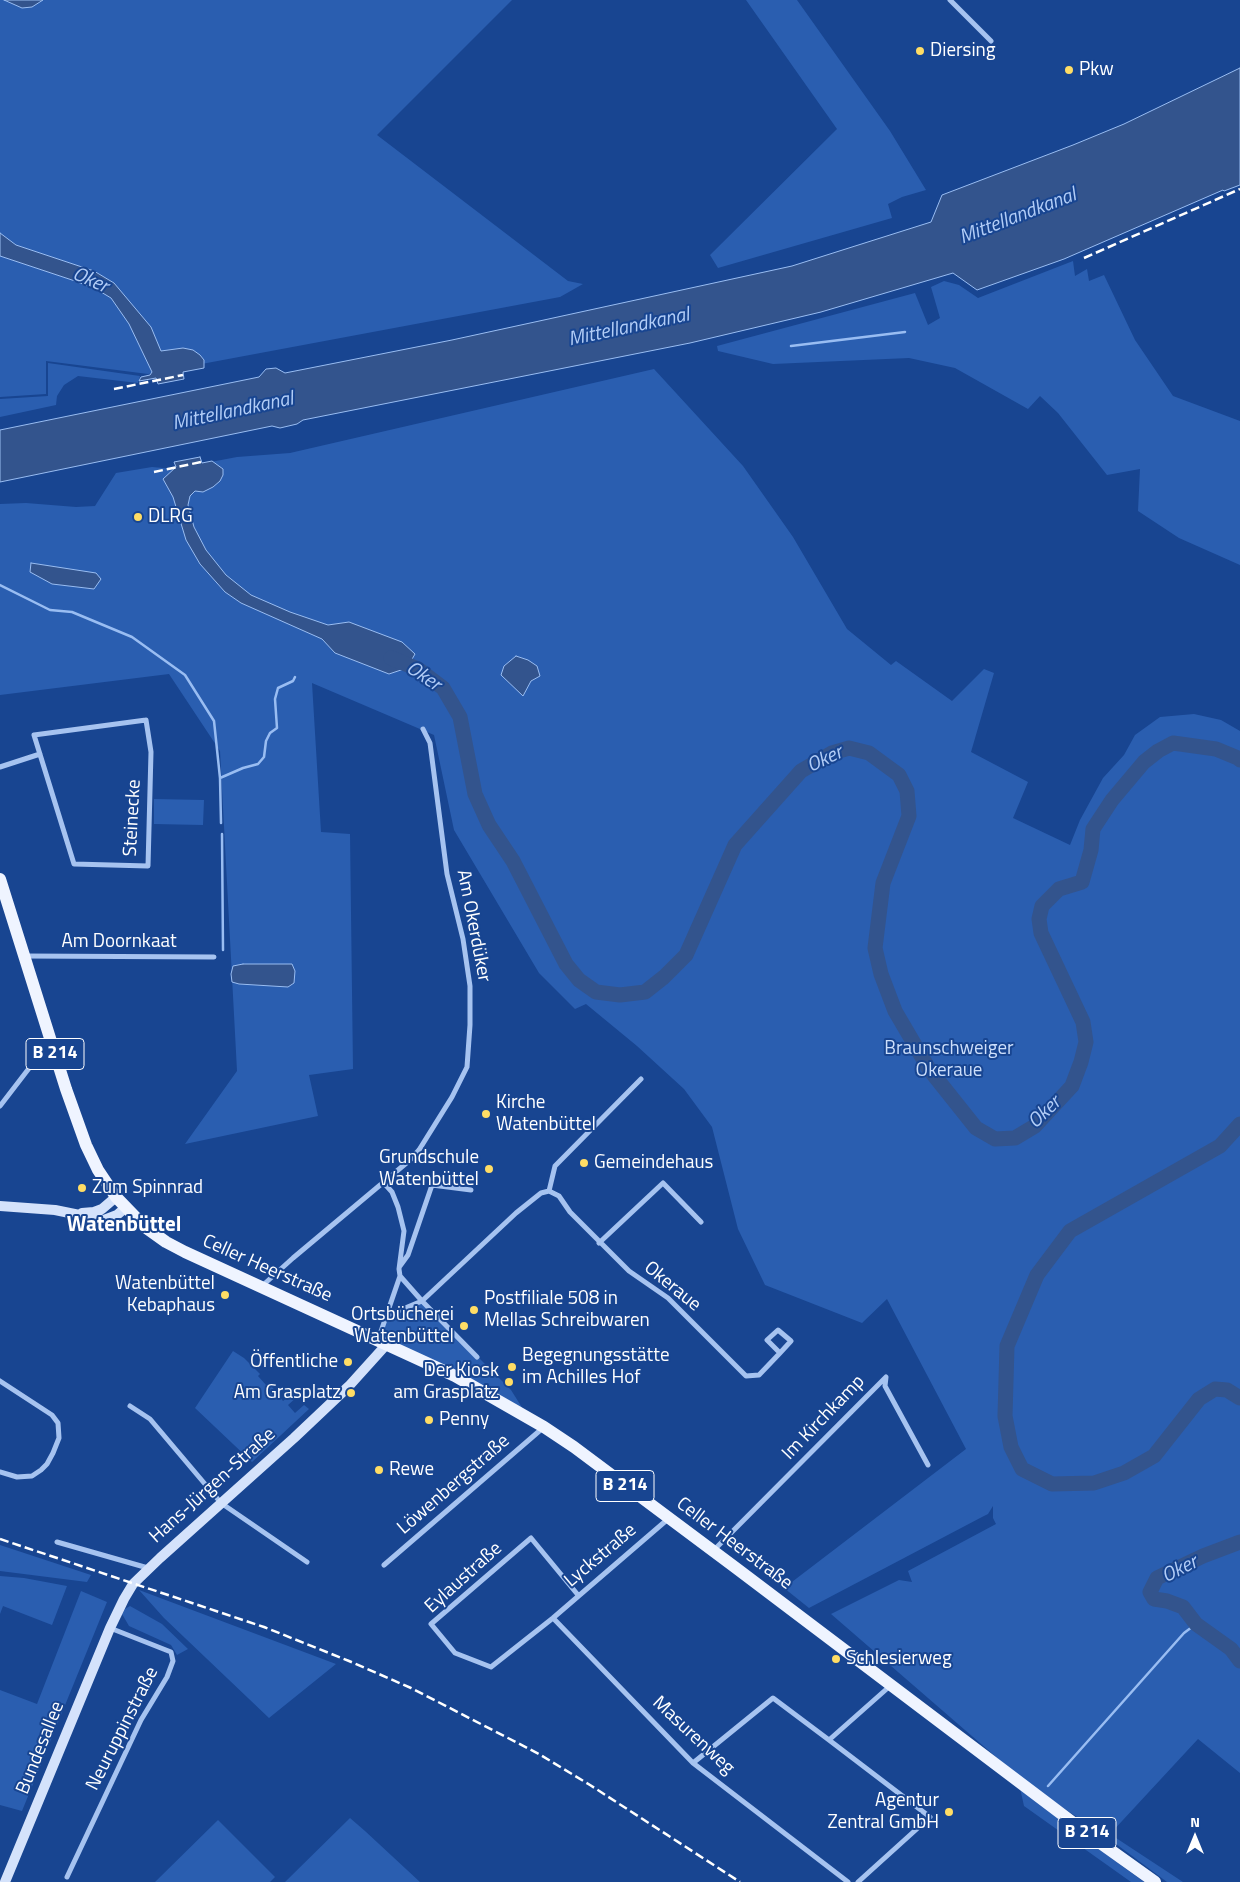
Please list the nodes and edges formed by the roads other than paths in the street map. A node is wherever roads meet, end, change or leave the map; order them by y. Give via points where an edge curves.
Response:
1 (950, 0) edge
2 (990, 41) dead end
3 (423, 728) dead end
4 (40, 754) junction
5 (0, 767) edge
6 (0, 879) edge
7 (25, 956) junction
8 (214, 957) dead end
9 (51, 1041) junction
10 (640, 1079) dead end
11 (0, 1106) edge
12 (383, 1182) junction
13 (470, 1190) dead end
14 (549, 1191) junction
15 (116, 1197) junction
16 (0, 1206) edge
17 (125, 1208) junction
18 (74, 1213) junction
19 (701, 1222) dead end
20 (599, 1243) junction
21 (399, 1269) junction
22 (400, 1276) junction
23 (262, 1286) junction
24 (422, 1301) junction
25 (386, 1316) junction
26 (382, 1343) junction
27 (780, 1353) junction
28 (477, 1358) dead end
29 (0, 1381) edge
30 (130, 1406) dead end
31 (544, 1427) junction
32 (928, 1466) dead end
33 (0, 1472) edge
34 (221, 1503) junction
35 (668, 1518) junction
36 (57, 1542) dead end
37 (712, 1552) junction
38 (307, 1562) dead end
39 (384, 1565) dead end
40 (148, 1568) junction
41 (578, 1595) junction
42 (553, 1618) junction
43 (110, 1628) junction
44 (890, 1686) junction
45 (829, 1740) junction
46 (693, 1762) junction
47 (67, 1878) dead end
48 (5, 1882) edge
49 (848, 1882) edge
50 (858, 1882) edge
51 (1155, 1882) edge

1 - 2 street
3 - 12 street, Am Okerdüker via 430,743 447,874 470,986 467,1067 419,1150
4 - 4 street, Steinecke via 74,864 148,866 151,752 146,720 34,735
4 - 5 street
6 - 7 main road, Celler Heerstraße / B 214
7 - 8 street, Am Doornkaat
7 - 9 main road, Celler Heerstraße / B 214
9 - 11 street
9 - 15 main road, Celler Heerstraße / B 214 via 86,1145
10 - 14 street via 555,1166
12 - 21 street via 392,1192 402,1218 404,1231
12 - 23 street, Am Okerdüker
13 - 21 street via 432,1185 408,1254
14 - 20 street, Okeraue via 559,1196
14 - 24 street via 541,1193 516,1213
15 - 17 main road, Celler Heerstraße / B 214
15 - 18 main road via 102,1209
16 - 18 main road
17 - 18 main road via 104,1220
17 - 23 main road, Celler Heerstraße / B 214 via 166,1242
19 - 20 street via 663,1183
20 - 27 street, Okeraue via 629,1271 668,1298 746,1376 759,1375
21 - 22 street
22 - 24 street
22 - 25 street
23 - 26 main road, Celler Heerstraße / B 214
24 - 25 street
24 - 28 street
25 - 26 street
26 - 31 main road, Celler Heerstraße / B 214 via 468,1382
26 - 34 main road, Hans-Jürgen-Straße via 353,1382
27 - 27 street, Okeraue via 767,1340 778,1330 791,1341
29 - 33 street via 52,1415 58,1423 59,1438 54,1453 32,1476 17,1477
30 - 34 street via 150,1418
31 - 35 main road, Celler Heerstraße / B 214
31 - 39 street, Löwenbergstraße
32 - 37 street, Im Kirchkamp via 885,1386 886,1377
34 - 38 street
34 - 40 main road, Hans-Jürgen-Straße
35 - 37 main road, Celler Heerstraße / B 214
35 - 41 street, Lyckstraße
36 - 40 street
37 - 44 main road, Celler Heerstraße / B 214
40 - 43 main road, Hans-Jürgen-Straße via 129,1590
41 - 42 street, Lyckstraße
41 - 42 street, Eylaustraße via 531,1538 431,1624 455,1653 491,1667
42 - 46 street, Masurenweg
43 - 47 street, Neuruppinstraße via 171,1652 174,1661 141,1720
43 - 48 main road, Bundesallee
44 - 45 street
44 - 51 main road, Celler Heerstraße / B 214
45 - 46 street via 773,1698
45 - 50 street via 930,1817
46 - 49 street, Masurenweg

